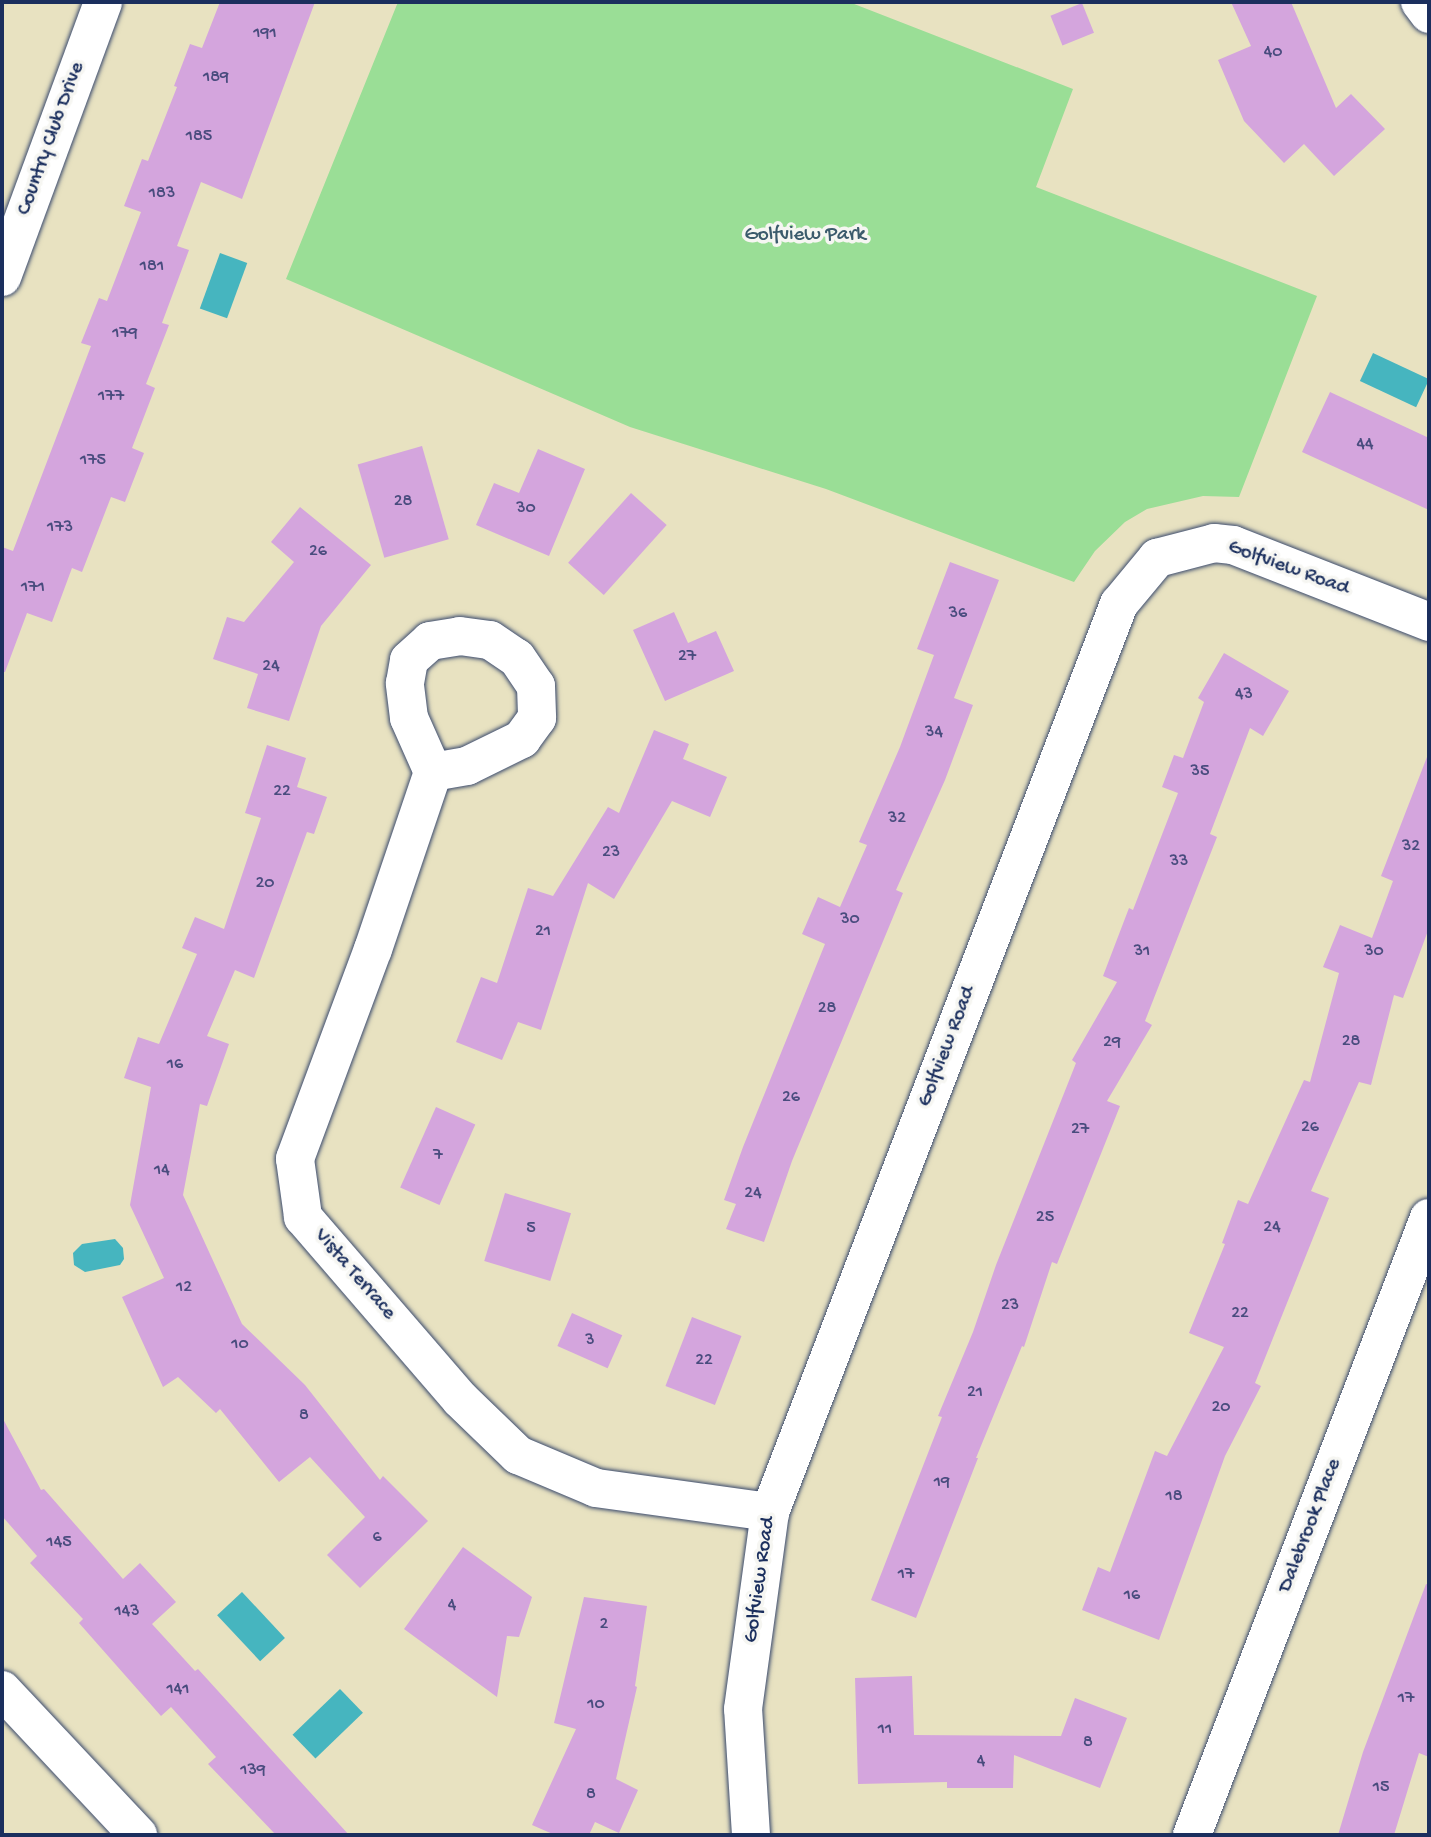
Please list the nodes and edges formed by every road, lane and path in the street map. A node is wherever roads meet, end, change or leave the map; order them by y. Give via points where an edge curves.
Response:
1 (103, 2) edge
2 (1420, 2) edge
3 (1429, 14) edge
4 (2, 277) edge
5 (1429, 622) edge
6 (433, 772) dead end
7 (1429, 1217) edge
8 (770, 1512) junction
9 (2, 1690) edge
10 (138, 1835) edge
11 (751, 1835) edge
12 (1192, 1835) edge

1 - 4 street, Country Club Drive
2 - 3 street
5 - 8 street, Golfview Road via 1233,545 1214,543 1157,558 1128,591 1114,616
6 - 8 street, Vista Terrace via 295,1159 303,1217 460,1399 518,1455 596,1488
7 - 12 street, Dalebrook Place
8 - 11 street, Golfview Road via 743,1709
9 - 10 street

